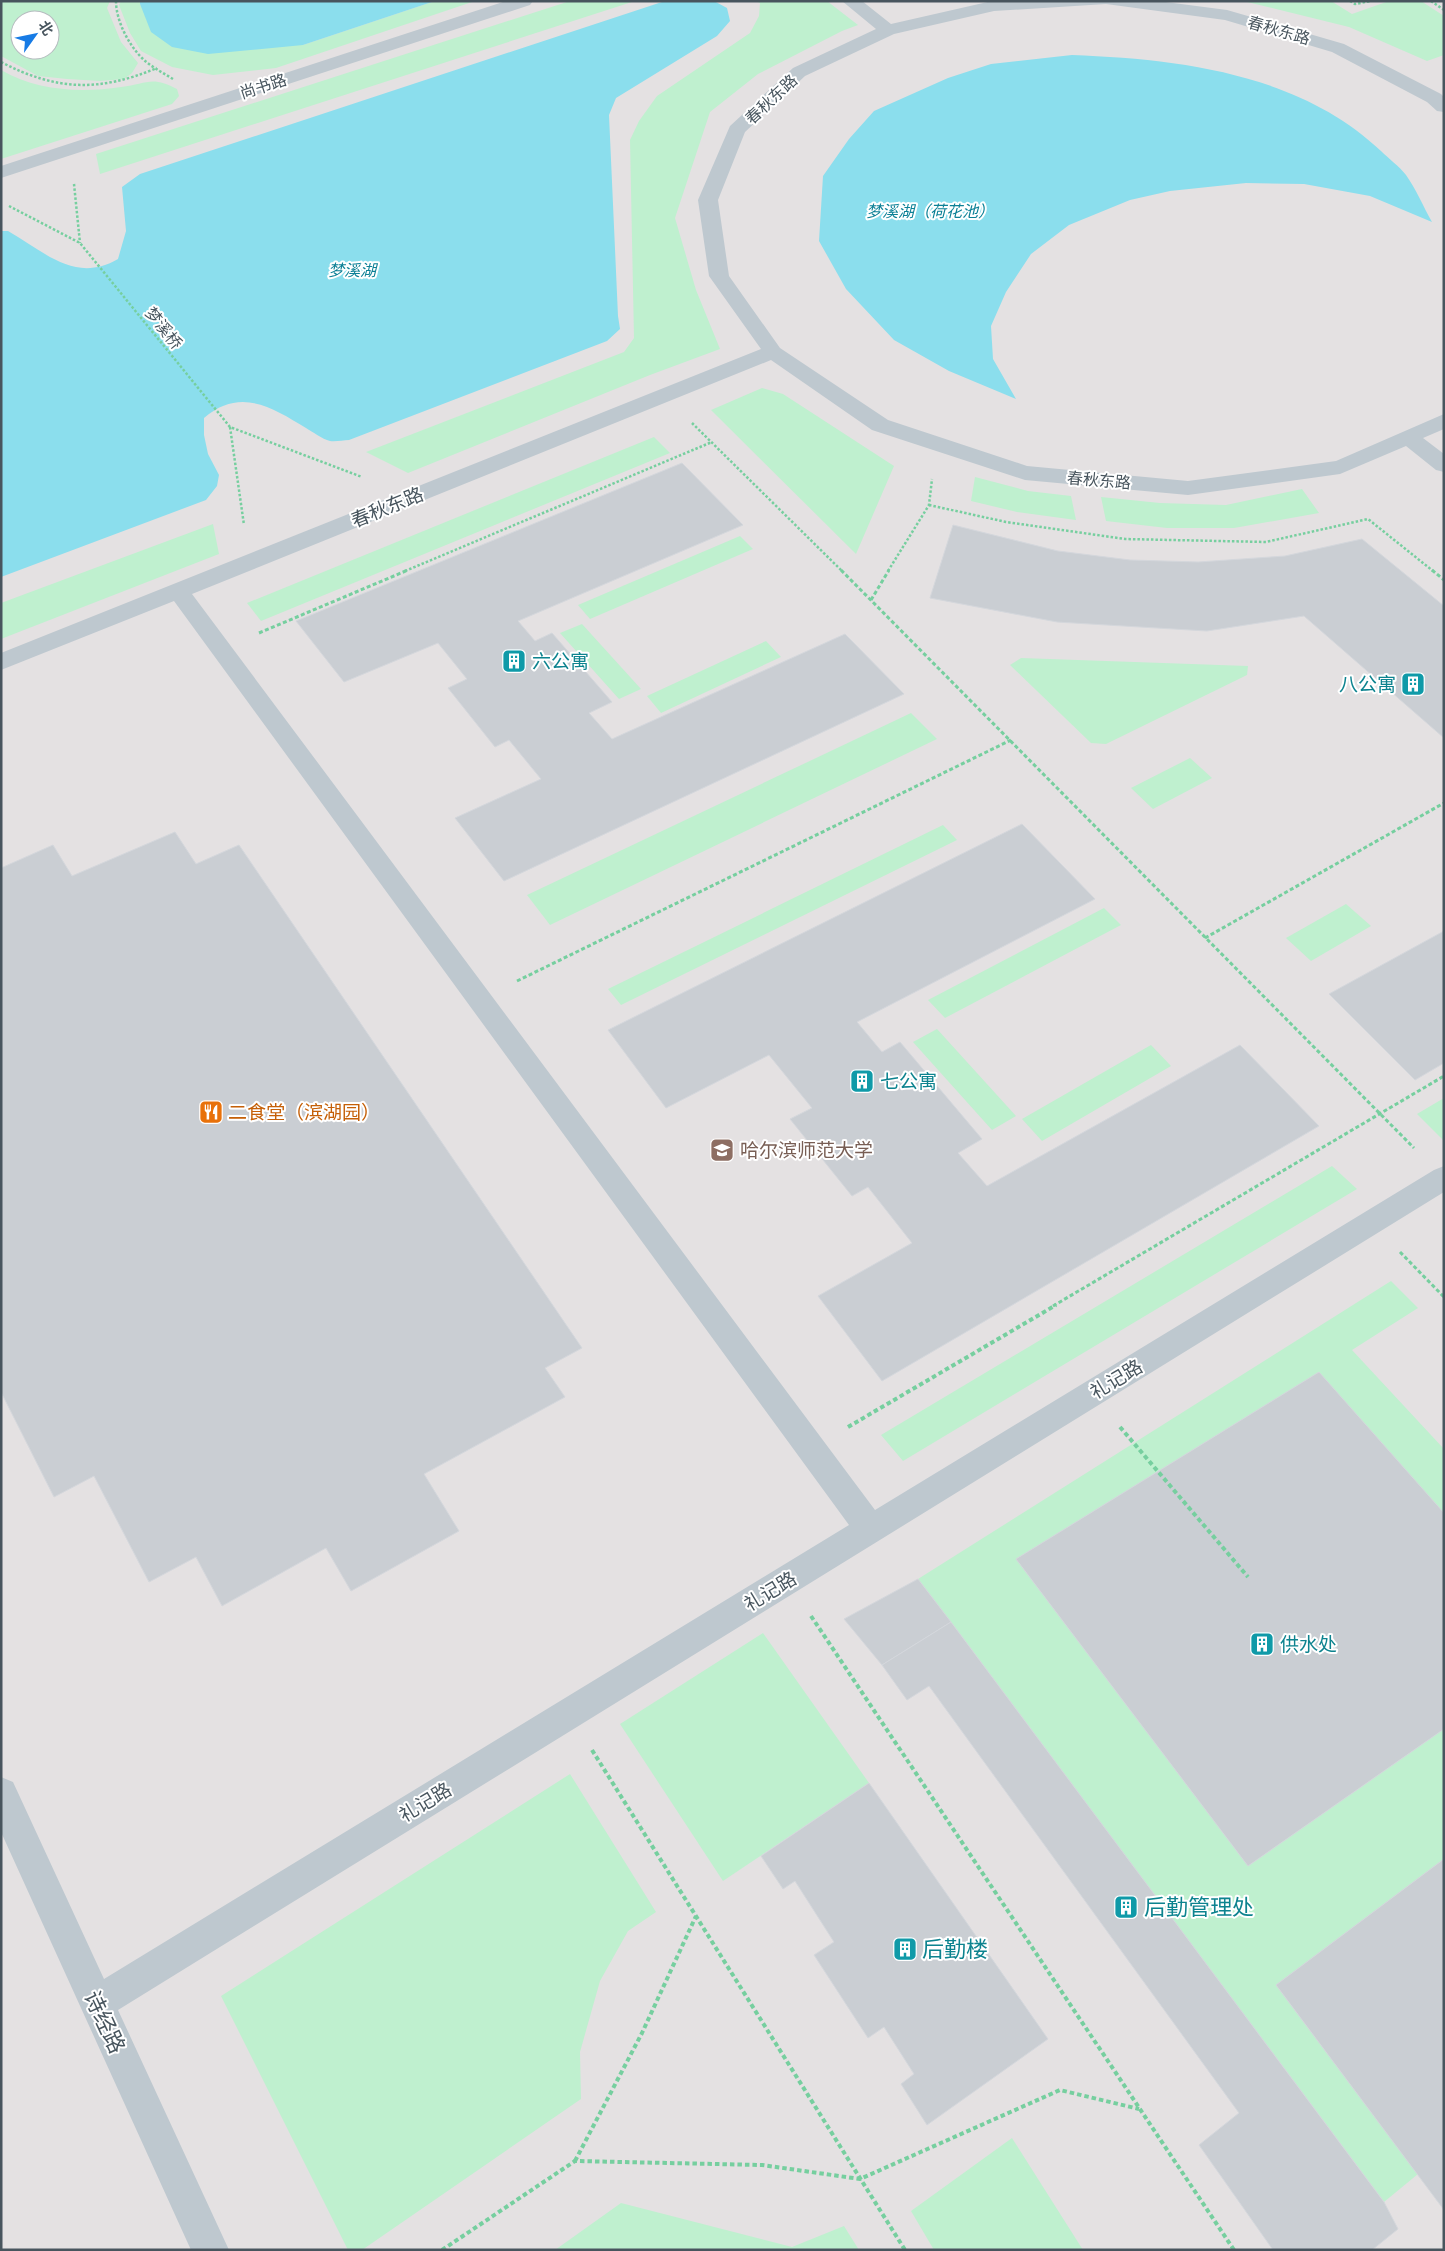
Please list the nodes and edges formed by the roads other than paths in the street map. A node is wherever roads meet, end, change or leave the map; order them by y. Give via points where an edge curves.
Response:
1 (524, 1) edge
2 (850, 1) edge
3 (1100, 1) edge
4 (1113, 1) edge
5 (888, 30) junction
6 (1440, 99) edge
7 (1, 172) edge
8 (773, 352) junction
9 (1444, 421) edge
10 (1408, 437) junction
11 (1444, 465) edge
12 (178, 591) junction
13 (1, 662) edge
14 (1444, 1178) edge
15 (871, 1530) junction
16 (1, 1794) edge
17 (97, 2003) junction
18 (210, 2250) edge

1 - 7 lane, 尚书路
2 - 5 lane
3 - 5 lane, 春秋东路 via 994,6
4 - 6 lane, 春秋东路 via 1227,15 1338,48
5 - 8 lane, 春秋东路 via 799,72 737,130 708,200 719,276
8 - 10 lane, 春秋东路 via 880,425 1025,473 1188,488 1340,467
8 - 12 lane, 春秋东路
9 - 10 lane, 春秋东路
10 - 11 lane
12 - 13 lane, 春秋东路
12 - 15 lane
14 - 15 lane, 礼记路
15 - 17 lane, 礼记路
16 - 17 lane, 诗经路
17 - 18 lane, 诗经路

